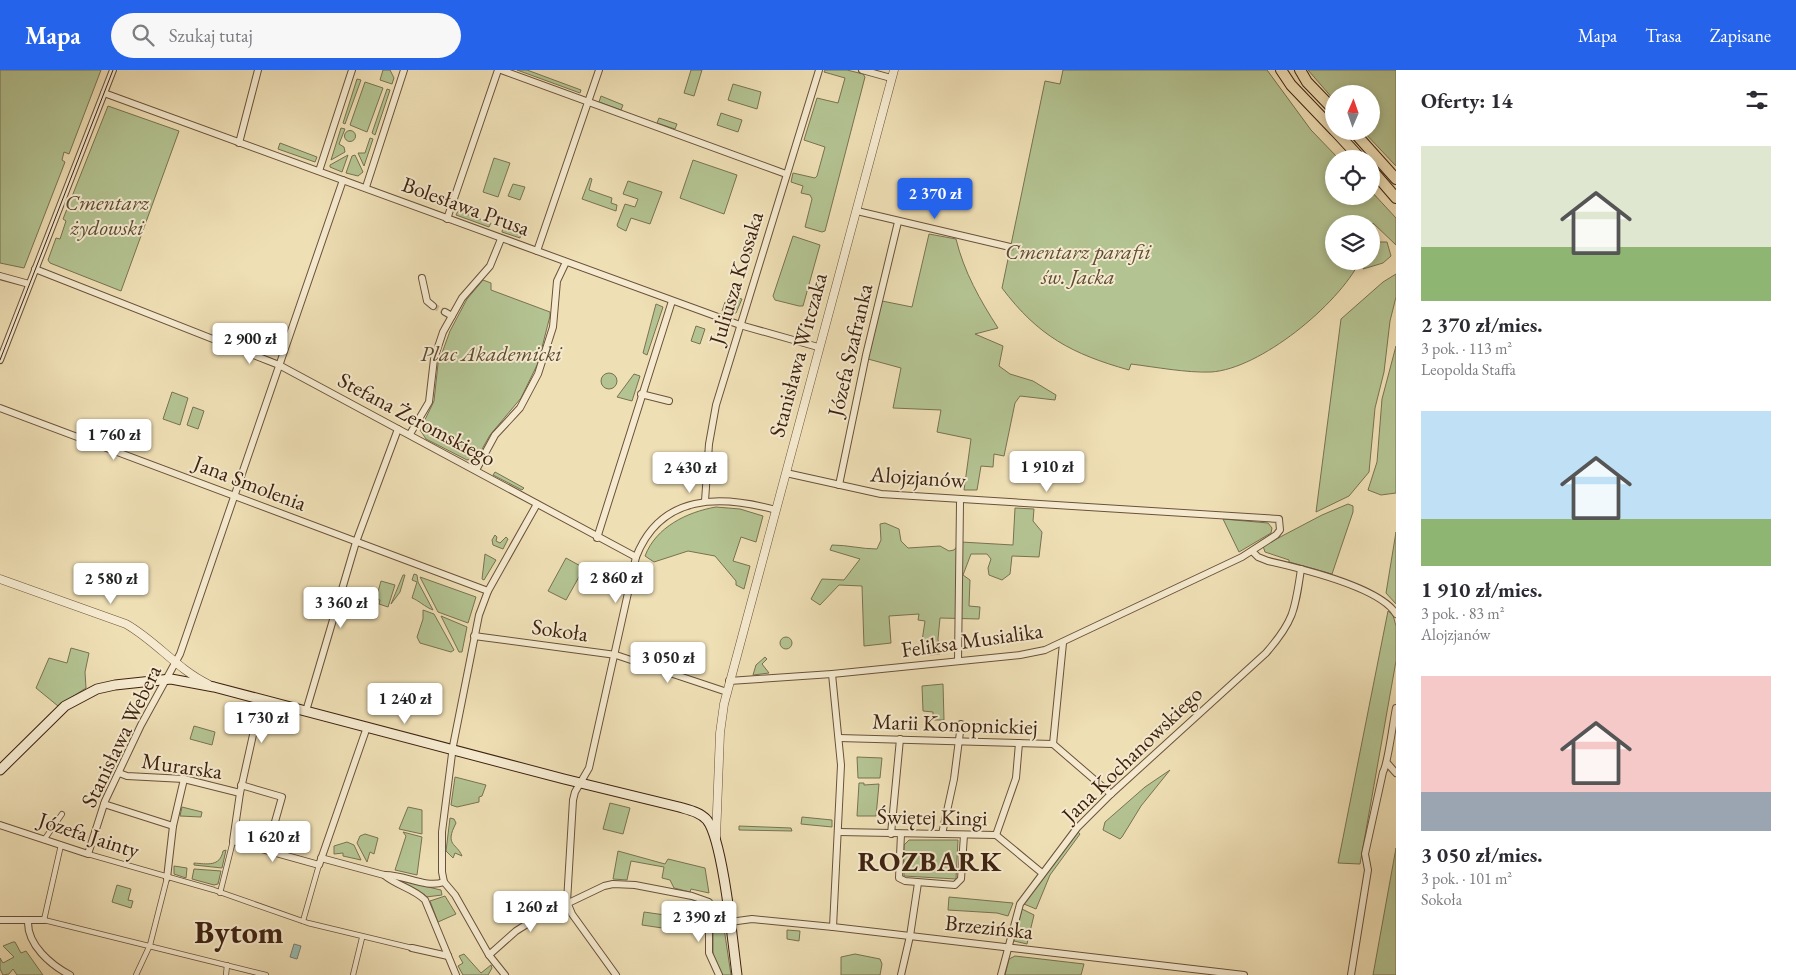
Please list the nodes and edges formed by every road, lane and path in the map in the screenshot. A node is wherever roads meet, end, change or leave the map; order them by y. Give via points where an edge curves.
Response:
1 (113, 70) edge
2 (258, 70) edge
3 (352, 70) edge
4 (404, 70) edge
5 (499, 70) edge
6 (600, 70) edge
7 (819, 70) edge
8 (862, 70) edge
9 (1282, 70) edge
10 (1300, 70) edge
11 (892, 74) edge
12 (104, 93) junction
13 (1325, 101) edge
14 (588, 102) junction
15 (1325, 122) edge
16 (1343, 140) edge
17 (1361, 140) edge
18 (239, 143) junction
19 (1352, 150) edge
20 (319, 171) junction
21 (786, 174) junction
22 (1380, 179) edge
23 (1396, 179) edge
24 (343, 180) junction
25 (366, 187) junction
26 (1396, 198) edge
27 (857, 212) junction
28 (447, 219) junction
29 (898, 222) junction
30 (501, 238) junction
31 (1010, 247) dead end
32 (536, 251) junction
33 (566, 262) junction
34 (35, 270) junction
35 (0, 276) edge
36 (422, 278) dead end
37 (30, 284) junction
38 (672, 301) junction
39 (433, 306) tunnel mouth
40 (445, 312) tunnel mouth
41 (452, 316) junction
42 (740, 325) junction
43 (818, 347) junction
44 (0, 360) edge
45 (279, 365) junction
46 (641, 394) junction
47 (668, 402) dead end
48 (0, 408) edge
49 (398, 429) junction
50 (410, 434) junction
51 (476, 470) junction
52 (786, 473) junction
53 (839, 486) junction
54 (235, 495) junction
55 (705, 501) junction
56 (960, 503) dead end
57 (537, 504) junction
58 (776, 510) junction
59 (1280, 530) joint
60 (597, 538) junction
61 (356, 542) junction
62 (1252, 551) junction
63 (636, 558) junction
64 (1301, 569) junction
65 (0, 579) edge
66 (488, 591) junction
67 (1396, 614) edge
68 (474, 636) junction
69 (1063, 643) junction
70 (616, 655) junction
71 (958, 661) junction
72 (176, 663) junction
73 (832, 674) junction
74 (166, 680) junction
75 (729, 681) junction
76 (214, 687) junction
77 (727, 692) junction
78 (261, 699) junction
79 (1396, 708) edge
80 (306, 711) junction
81 (961, 724) dead end
82 (366, 727) junction
83 (839, 738) junction
84 (900, 740) junction
85 (960, 741) junction
86 (1019, 743) junction
87 (1053, 744) junction
88 (452, 750) junction
89 (1388, 764) junction
90 (0, 770) edge
91 (119, 773) junction
92 (1396, 773) edge
93 (184, 779) junction
94 (580, 783) junction
95 (242, 785) junction
96 (240, 793) junction
97 (1111, 794) junction
98 (104, 804) junction
99 (62, 814) dead end
100 (0, 825) edge
101 (173, 826) junction
102 (839, 832) junction
103 (891, 834) junction
104 (901, 834) junction
105 (942, 834) junction
106 (964, 834) junction
107 (996, 835) junction
108 (44, 840) junction
109 (233, 841) junction
110 (716, 841) junction
111 (61, 845) junction
112 (267, 850) junction
113 (88, 854) junction
114 (322, 858) junction
115 (319, 865) junction
116 (1042, 874) junction
117 (384, 875) junction
118 (167, 878) junction
119 (444, 882) junction
120 (918, 883) junction
121 (220, 893) junction
122 (567, 902) junction
123 (0, 920) edge
124 (44, 920) junction
125 (28, 921) junction
126 (303, 921) junction
127 (730, 922) junction
128 (833, 927) junction
129 (910, 936) junction
130 (362, 938) junction
131 (150, 946) junction
132 (1008, 947) junction
133 (412, 948) joint
134 (489, 955) junction
135 (448, 956) junction
136 (227, 965) junction
137 (70, 975) edge
138 (136, 975) edge
139 (226, 975) edge
140 (266, 975) edge
141 (353, 975) edge
142 (456, 975) edge
143 (505, 975) edge
144 (616, 975) edge
145 (720, 975) edge
146 (737, 975) edge
147 (901, 975) edge
148 (1001, 975) edge
149 (1244, 975) edge
150 (1351, 975) edge

1 - 12 street
2 - 18 street
3 - 20 street
4 - 25 street
5 - 14 street
5 - 28 street
6 - 14 street
7 - 21 street, Juliusza Kossaka
8 - 11 street
9 - 15 main road via 1291,86
10 - 13 main road
11 - 27 street, Stanisława Witczaka
12 - 18 street, Bolesława Prusa
12 - 34 street
14 - 21 street
14 - 32 street
16 - 19 main road
17 - 23 main road
18 - 20 street, Bolesława Prusa
20 - 24 street, Bolesława Prusa
21 - 42 street, Juliusza Kossaka
22 - 26 main road
24 - 25 street, Bolesława Prusa
24 - 45 street, Stanisława Webera
25 - 28 street, Bolesława Prusa
27 - 29 street
27 - 43 street, Stanisława Witczaka
28 - 30 street, Bolesława Prusa
29 - 31 street
29 - 53 street, Józefa Szafranka
30 - 32 street, Bolesława Prusa
30 - 41 street via 490,266
32 - 33 street, Bolesława Prusa
33 - 38 street, Bolesława Prusa
33 - 51 street via 557,281 553,327 538,374 520,408 495,435
34 - 37 street
34 - 45 street, Stefana Żeromskiego
35 - 37 street
36 - 39 street via 427,301
37 - 44 street
38 - 42 street, Bolesława Prusa
38 - 46 street
40 - 41 street
41 - 50 street via 434,359 429,402
42 - 43 street, Bolesława Prusa
42 - 55 street, Juliusza Kossaka via 711,425
43 - 52 street, Stanisława Witczaka
45 - 49 street, Stefana Żeromskiego
45 - 54 street, Stanisława Webera
46 - 47 street
46 - 60 street
48 - 54 street, Jana Smolenia
49 - 50 street, Stefana Żeromskiego
49 - 61 street
50 - 51 street, Stefana Żeromskiego
51 - 57 street, Stefana Żeromskiego
52 - 53 street, Alojzjanów
52 - 58 street, Stanisława Witczaka
53 - 59 street, Alojzjanów via 881,494 1279,519
54 - 61 street, Jana Smolenia
54 - 72 street, Stanisława Webera
55 - 58 street via 741,501
55 - 63 street via 673,514 657,525
56 - 71 street
57 - 60 street, Stefana Żeromskiego
57 - 66 street
58 - 75 street, Stanisława Witczaka
59 - 62 street, Feliksa Musialika
60 - 63 street, Stefana Żeromskiego
61 - 66 street, Jana Smolenia
61 - 80 street
62 - 64 street via 1268,561
62 - 69 street, Feliksa Musialika
63 - 70 street
64 - 67 street via 1380,598
64 - 97 street, Jana Kochanowskiego via 1296,607 1285,631 1266,653
65 - 72 street via 126,624 141,632
66 - 68 street
68 - 70 street, Sokoła
68 - 88 street
69 - 71 street, Feliksa Musialika via 1020,655
69 - 87 street
70 - 77 street, Sokoła
70 - 94 street via 588,770
71 - 73 street, Feliksa Musialika
72 - 74 street, Stanisława Webera
72 - 76 street
73 - 75 street, Feliksa Musialika
73 - 83 street
74 - 76 main road
74 - 90 main road via 105,686 87,693 65,706
74 - 91 street, Stanisława Webera
75 - 77 street, Stanisława Witczaka
76 - 78 main road
77 - 110 street, Stanisława Witczaka via 720,733
78 - 80 main road
78 - 95 street
79 - 89 street
80 - 82 main road
81 - 85 street
82 - 88 main road
82 - 114 street
83 - 84 street, Marii Konopnickiej
83 - 102 street
84 - 85 street, Marii Konopnickiej
84 - 103 street
85 - 86 street, Marii Konopnickiej
85 - 105 street
86 - 87 street, Marii Konopnickiej
86 - 107 street via 1016,778
87 - 97 street, Marii Konopnickiej
88 - 94 main road
88 - 119 street via 442,832
89 - 92 street
89 - 150 street via 1383,772 1365,854 1368,870
91 - 93 street, Murarska
91 - 98 street, Stanisława Webera
93 - 96 street, Murarska
93 - 101 street
94 - 110 main road via 693,811 708,821
94 - 122 street via 573,800
95 - 96 street
95 - 112 street, Murarska via 282,799
96 - 109 street
97 - 116 street, Jana Kochanowskiego via 1077,828
98 - 101 street
98 - 113 street, Stanisława Webera
99 - 108 street
100 - 108 street, Józefa Jainty
101 - 118 street
102 - 103 street, Świętej Kingi
102 - 128 street
103 - 104 street, Świętej Kingi
104 - 105 street, Świętej Kingi
104 - 120 street via 898,876 905,882
105 - 106 street, Świętej Kingi
106 - 107 street, Świętej Kingi
106 - 120 street via 958,884
107 - 116 street, Świętej Kingi
108 - 111 street, Józefa Jainty
109 - 112 street
109 - 121 street
110 - 127 main road, Stanisława Witczaka
111 - 113 street, Józefa Jainty
111 - 124 street
112 - 115 street
113 - 118 street, Józefa Jainty
114 - 115 street
114 - 117 street
115 - 126 street
116 - 132 street, Jana Kochanowskiego via 1020,904
117 - 119 street via 434,885
117 - 135 street via 425,900
118 - 121 street, Józefa Jainty
118 - 131 street
119 - 134 street via 455,895
120 - 129 street
121 - 126 street, Józefa Jainty
122 - 134 street via 516,930
122 - 144 street via 572,914
122 - 145 street via 613,884 635,885 709,902 709,954
123 - 125 street
124 - 125 street
124 - 131 street
125 - 137 street via 33,940 49,963
126 - 130 street, Józefa Jainty
127 - 128 street, Brzezińska via 752,919
127 - 146 main road, Stanisława Witczaka
128 - 129 street, Brzezińska
129 - 132 street, Brzezińska
129 - 147 street
130 - 133 street, Józefa Jainty via 365,936
130 - 141 street
131 - 136 street
131 - 138 street
132 - 148 street, Jana Kochanowskiego
132 - 149 street, Brzezińska
133 - 135 street
134 - 143 street
135 - 142 street
136 - 139 street
136 - 140 street

